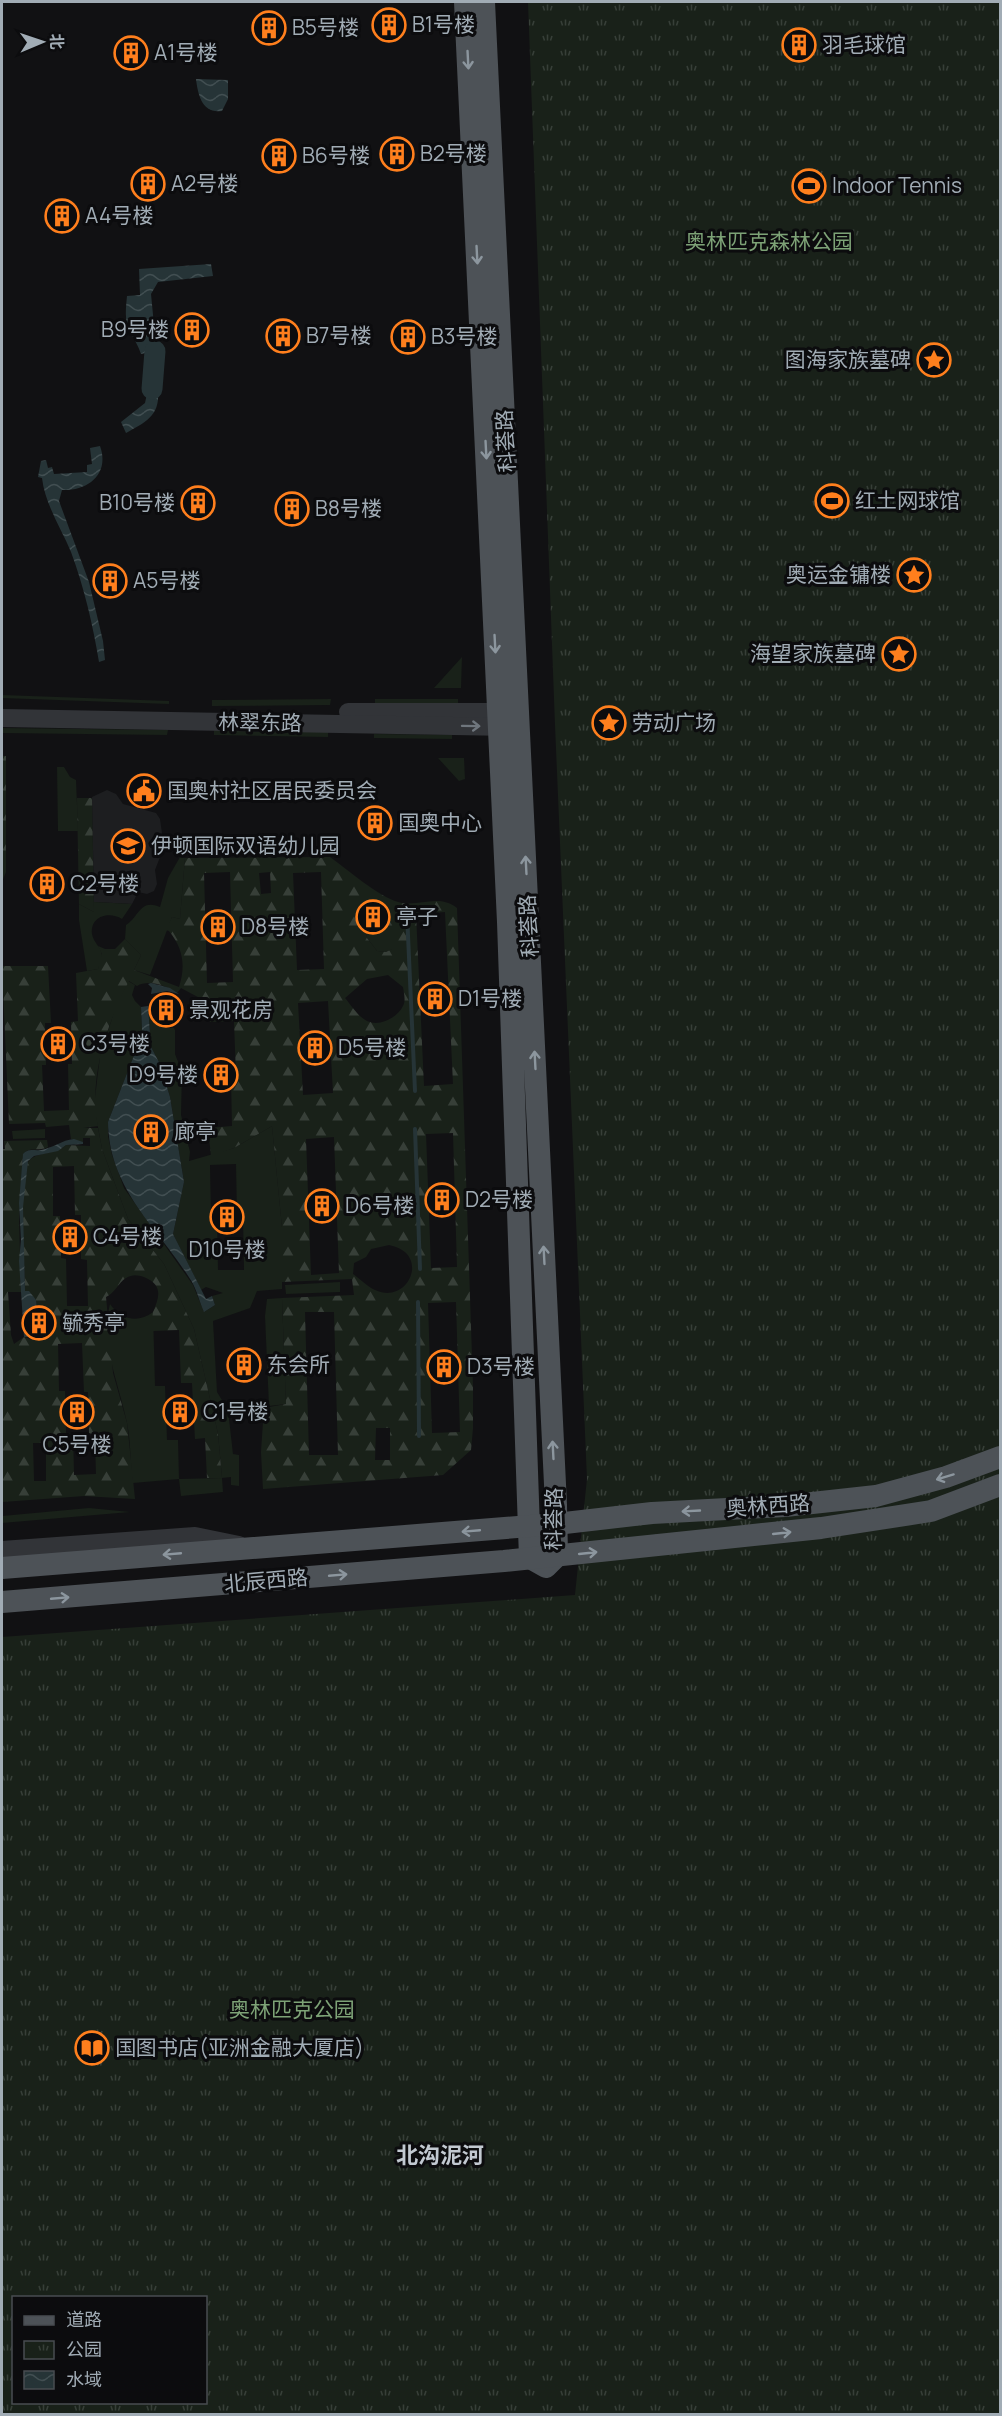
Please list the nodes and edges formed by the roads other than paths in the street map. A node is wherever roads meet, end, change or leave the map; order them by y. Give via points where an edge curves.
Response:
1 (465, 2) edge
2 (484, 2) edge
3 (2, 707) edge
4 (2, 718) edge
5 (509, 720) junction
6 (1000, 1457) edge
7 (1000, 1485) edge
8 (556, 1524) junction
9 (529, 1526) junction
10 (252, 1548) junction
11 (2, 1550) edge
12 (556, 1556) junction
13 (530, 1558) junction
14 (2, 1568) edge
15 (2, 1602) edge

1 -> 5 main road, 科荟路
2 - 5 main road, 科荟路
3 - 5 street, 林翠东路
4 -> 5 street, 林翠东路
8 -> 5 main road, 科荟路
5 - 9 main road, 科荟路
6 -> 8 main road, 奥林西路 via 876,1496
12 -> 7 main road, 奥林西路 via 821,1528 920,1513
8 - 9 main road, 奥林西路
8 - 12 main road, 科荟路
9 -> 10 main road, 北辰西路
9 - 13 main road, 科荟路
10 - 11 street via 195,1536
10 -> 14 main road, 北辰西路
12 - 13 main road, 奥林西路
15 -> 13 main road, 北辰西路

